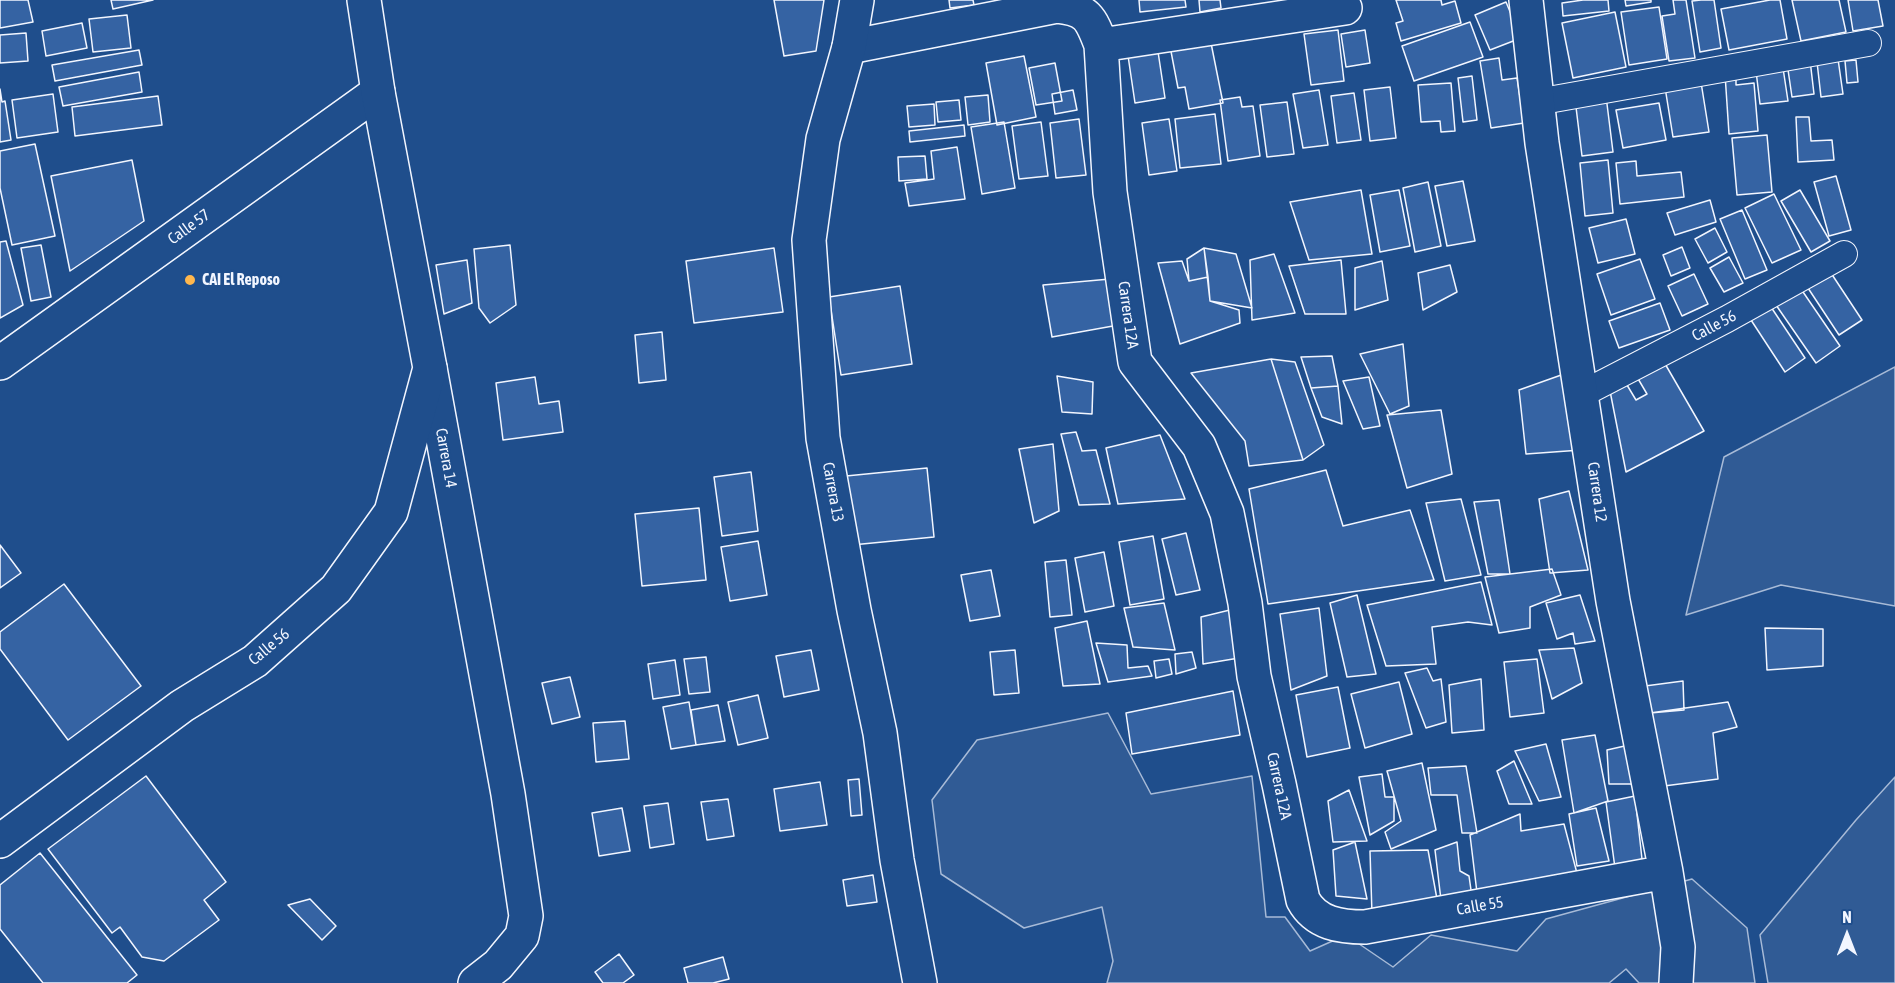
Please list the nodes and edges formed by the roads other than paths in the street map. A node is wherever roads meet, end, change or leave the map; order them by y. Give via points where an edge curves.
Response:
1 (364, 0) edge
2 (857, 0) edge
3 (1526, 0) edge
4 (1345, 8) dead end
5 (1869, 43) dead end
6 (1101, 45) junction
7 (849, 46) junction
8 (378, 92) junction
9 (1537, 102) junction
10 (1844, 254) dead end
11 (0, 363) edge
12 (430, 368) junction
13 (1582, 394) junction
14 (0, 841) edge
15 (1666, 872) junction
16 (1303, 900) joint
17 (475, 983) edge
18 (920, 983) edge
19 (1676, 983) edge

1 - 8 street, Carrera 14
2 - 7 street, Carrera 13
3 - 9 street, Carrera 12
4 - 6 street
5 - 9 street
6 - 7 street, Carrera 12A via 1089,18 1071,7 1057,6
6 - 16 street, Carrera 12A via 1110,192 1135,362 1199,446 1227,513 1245,603 1254,676
7 - 18 street, Carrera 13 via 823,139 809,240 822,426 880,733 897,860
8 - 11 street, Calle 57
8 - 12 street, Carrera 14
9 - 13 street, Carrera 12
10 - 13 street, Calle 56
12 - 14 street, Calle 56 via 391,512 336,589 255,661 182,706
12 - 17 street, Carrera 14 via 508,794 526,916 522,936 498,965
13 - 15 street, Carrera 12 via 1613,601
15 - 16 street, Calle 55 via 1365,927 1327,922 1312,914
15 - 19 street, Carrera 12 via 1678,947

